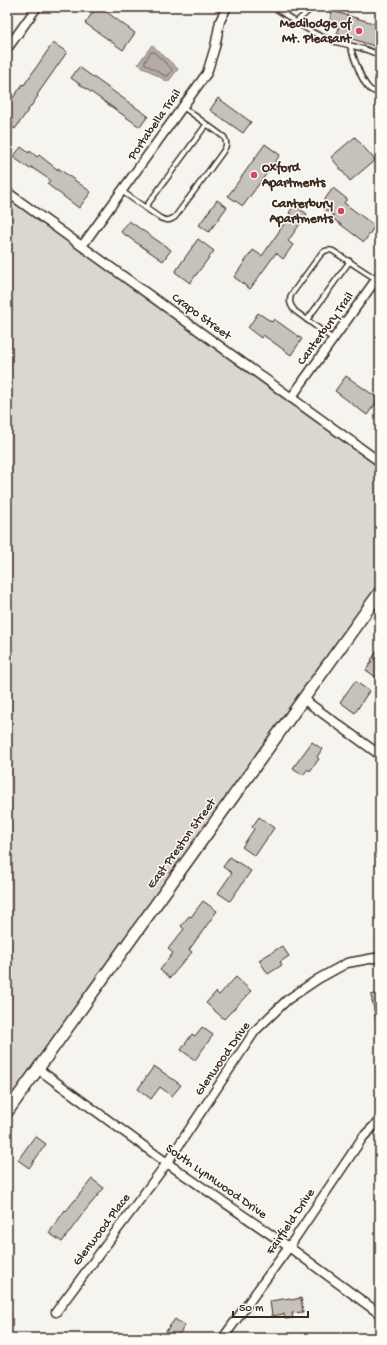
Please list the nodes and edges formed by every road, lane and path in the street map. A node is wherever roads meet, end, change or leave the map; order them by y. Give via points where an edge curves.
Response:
1 (37, 7) edge
2 (226, 7) edge
3 (275, 7) edge
4 (313, 7) edge
5 (296, 22) junction
6 (350, 46) junction
7 (7, 49) edge
8 (380, 56) edge
9 (380, 91) edge
10 (183, 107) junction
11 (206, 125) junction
12 (7, 192) edge
13 (122, 192) junction
14 (145, 208) junction
15 (82, 246) junction
16 (350, 261) junction
17 (378, 277) edge
18 (307, 320) junction
19 (333, 340) junction
20 (292, 398) junction
21 (380, 462) edge
22 (380, 592) edge
23 (303, 699) junction
24 (380, 755) edge
25 (380, 957) edge
26 (38, 1069) junction
27 (7, 1112) edge
28 (380, 1120) edge
29 (167, 1163) junction
30 (289, 1247) junction
31 (56, 1312) dead end
32 (380, 1314) edge
33 (223, 1338) edge

1 - 7 street
2 - 10 street, Portabella Trail via 207,73
3 - 5 lane
4 - 5 lane
5 - 6 lane via 312,33
6 - 8 lane
6 - 9 lane via 363,80 373,91
10 - 11 lane
10 - 13 street, Portabella Trail
11 - 14 lane
11 - 14 lane via 224,137 226,147 175,217 166,221
12 - 15 street, Crapo Street
13 - 14 lane
13 - 15 street, Portabella Trail
15 - 20 street, Crapo Street
16 - 17 lane
16 - 18 lane
16 - 18 lane via 329,249 324,250 316,260 289,301 295,311
17 - 19 street, Canterbury Trail
18 - 19 lane
19 - 20 street, Canterbury Trail
20 - 21 street, Crapo Street
22 - 23 street, East Preston Street
23 - 24 street
23 - 26 street, East Preston Street
25 - 29 street, Glenwood Drive via 347,963 287,1000 265,1021 255,1031
26 - 27 street, East Preston Street
26 - 29 street, South Lynnwood Drive
28 - 30 street, Fairfield Drive via 363,1137
29 - 30 street, South Lynnwood Drive
29 - 31 street, Glenwood Place
30 - 32 street, South Lynnwood Drive
30 - 33 street, Fairfield Drive

